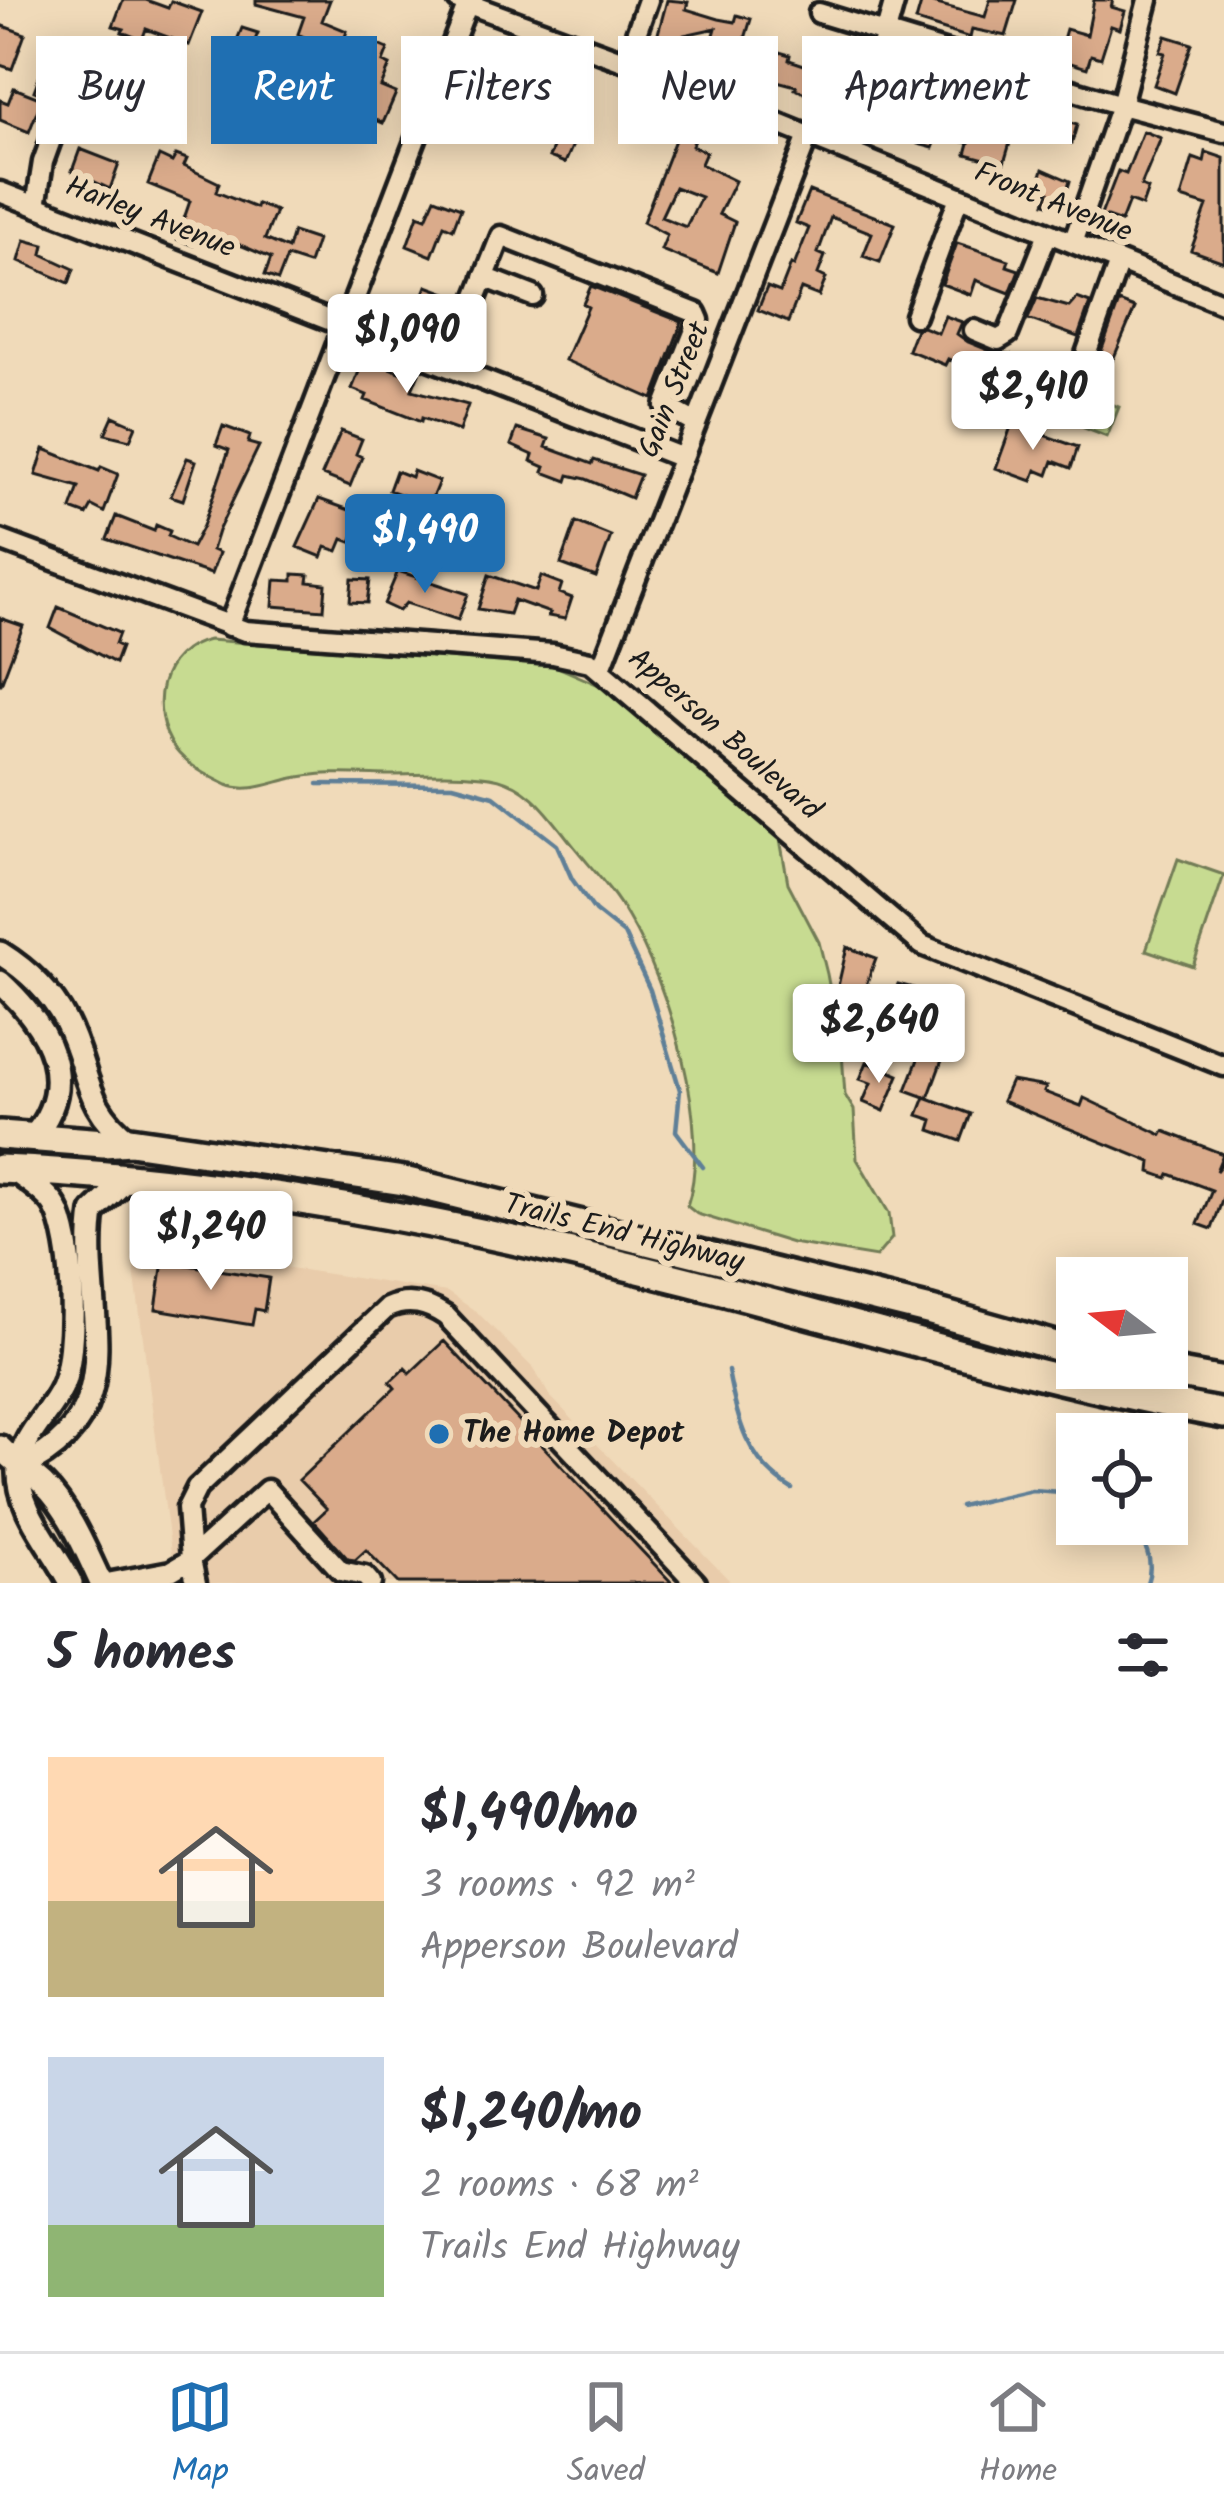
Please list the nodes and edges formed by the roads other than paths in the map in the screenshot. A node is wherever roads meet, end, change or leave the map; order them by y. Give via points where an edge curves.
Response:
1 (649, 0) edge
2 (895, 0) edge
3 (1148, 0) edge
4 (463, 1) edge
5 (819, 13) dead end
6 (886, 33) junction
7 (636, 36) edge
8 (618, 59) edge
9 (1121, 105) junction
10 (1224, 132) edge
11 (50, 144) edge
12 (805, 144) edge
13 (829, 144) edge
14 (853, 153) junction
15 (0, 191) edge
16 (959, 197) junction
17 (36, 206) junction
18 (1048, 233) junction
19 (1073, 243) junction
20 (1120, 262) junction
21 (484, 277) junction
22 (533, 296) dead end
23 (1224, 304) edge
24 (696, 313) junction
25 (915, 316) dead end
26 (343, 324) junction
27 (732, 327) junction
28 (974, 330) dead end
29 (449, 366) junction
30 (1076, 382) dead end
31 (694, 422) junction
32 (680, 457) junction
33 (0, 540) edge
34 (229, 626) junction
35 (601, 668) junction
36 (0, 953) edge
37 (0, 982) edge
38 (1224, 1066) edge
39 (0, 1136) edge
40 (32, 1138) junction
41 (130, 1141) junction
42 (7, 1170) edge
43 (129, 1177) junction
44 (1056, 1346) edge
45 (1188, 1376) edge
46 (1224, 1382) edge
47 (1224, 1414) edge
48 (0, 1447) edge
49 (19, 1468) junction
50 (191, 1559) junction
51 (71, 1583) edge
52 (104, 1583) edge
53 (196, 1583) edge
54 (371, 1583) edge
55 (696, 1583) edge

1 - 7 street
2 - 6 street
3 - 9 street
4 - 8 street, Front Avenue
4 - 26 street
5 - 6 street
6 - 9 street
6 - 14 street
9 - 10 street
9 - 19 street
11 - 17 street
12 - 27 street, Gain Street
13 - 14 street, Front Avenue
14 - 16 street, Front Avenue
15 - 17 street, Harley Avenue
16 - 18 street, Front Avenue
16 - 25 street
17 - 26 street, Harley Avenue
18 - 19 street, Front Avenue
18 - 28 street via 1008,334 998,340
19 - 20 street, Front Avenue
20 - 23 street, Front Avenue
20 - 30 street
21 - 22 street
21 - 24 street via 501,236
21 - 29 street
24 - 27 street
24 - 31 street via 665,406
26 - 29 street, Harley Avenue
26 - 34 street
27 - 31 street, Gain Street
29 - 32 street, Harley Avenue
31 - 32 street, Gain Street
32 - 35 street, Gain Street
33 - 34 street, Apperson Boulevard
34 - 35 street, Apperson Boulevard via 553,654
35 - 38 street, Apperson Boulevard via 922,945
36 - 41 main road via 52,1000 95,1106
37 - 40 main road via 30,1013 54,1059 56,1101
39 - 40 highway, Trails End Highway
40 - 41 highway, Trails End Highway
41 - 44 highway, Trails End Highway via 404,1181
42 - 43 highway, Trails End Highway
42 - 49 main road via 54,1204 74,1333 61,1390 29,1433
43 - 47 highway, Trails End Highway via 485,1234
43 - 49 main road via 93,1212 97,1346 89,1394 49,1454
45 - 46 highway
48 - 49 main road
49 - 51 main road via 25,1503
49 - 52 main road via 45,1485
50 - 52 street via 171,1571
50 - 53 street
50 - 54 street via 267,1490 341,1571
50 - 55 street via 187,1508 197,1488 387,1308 407,1302 446,1316

